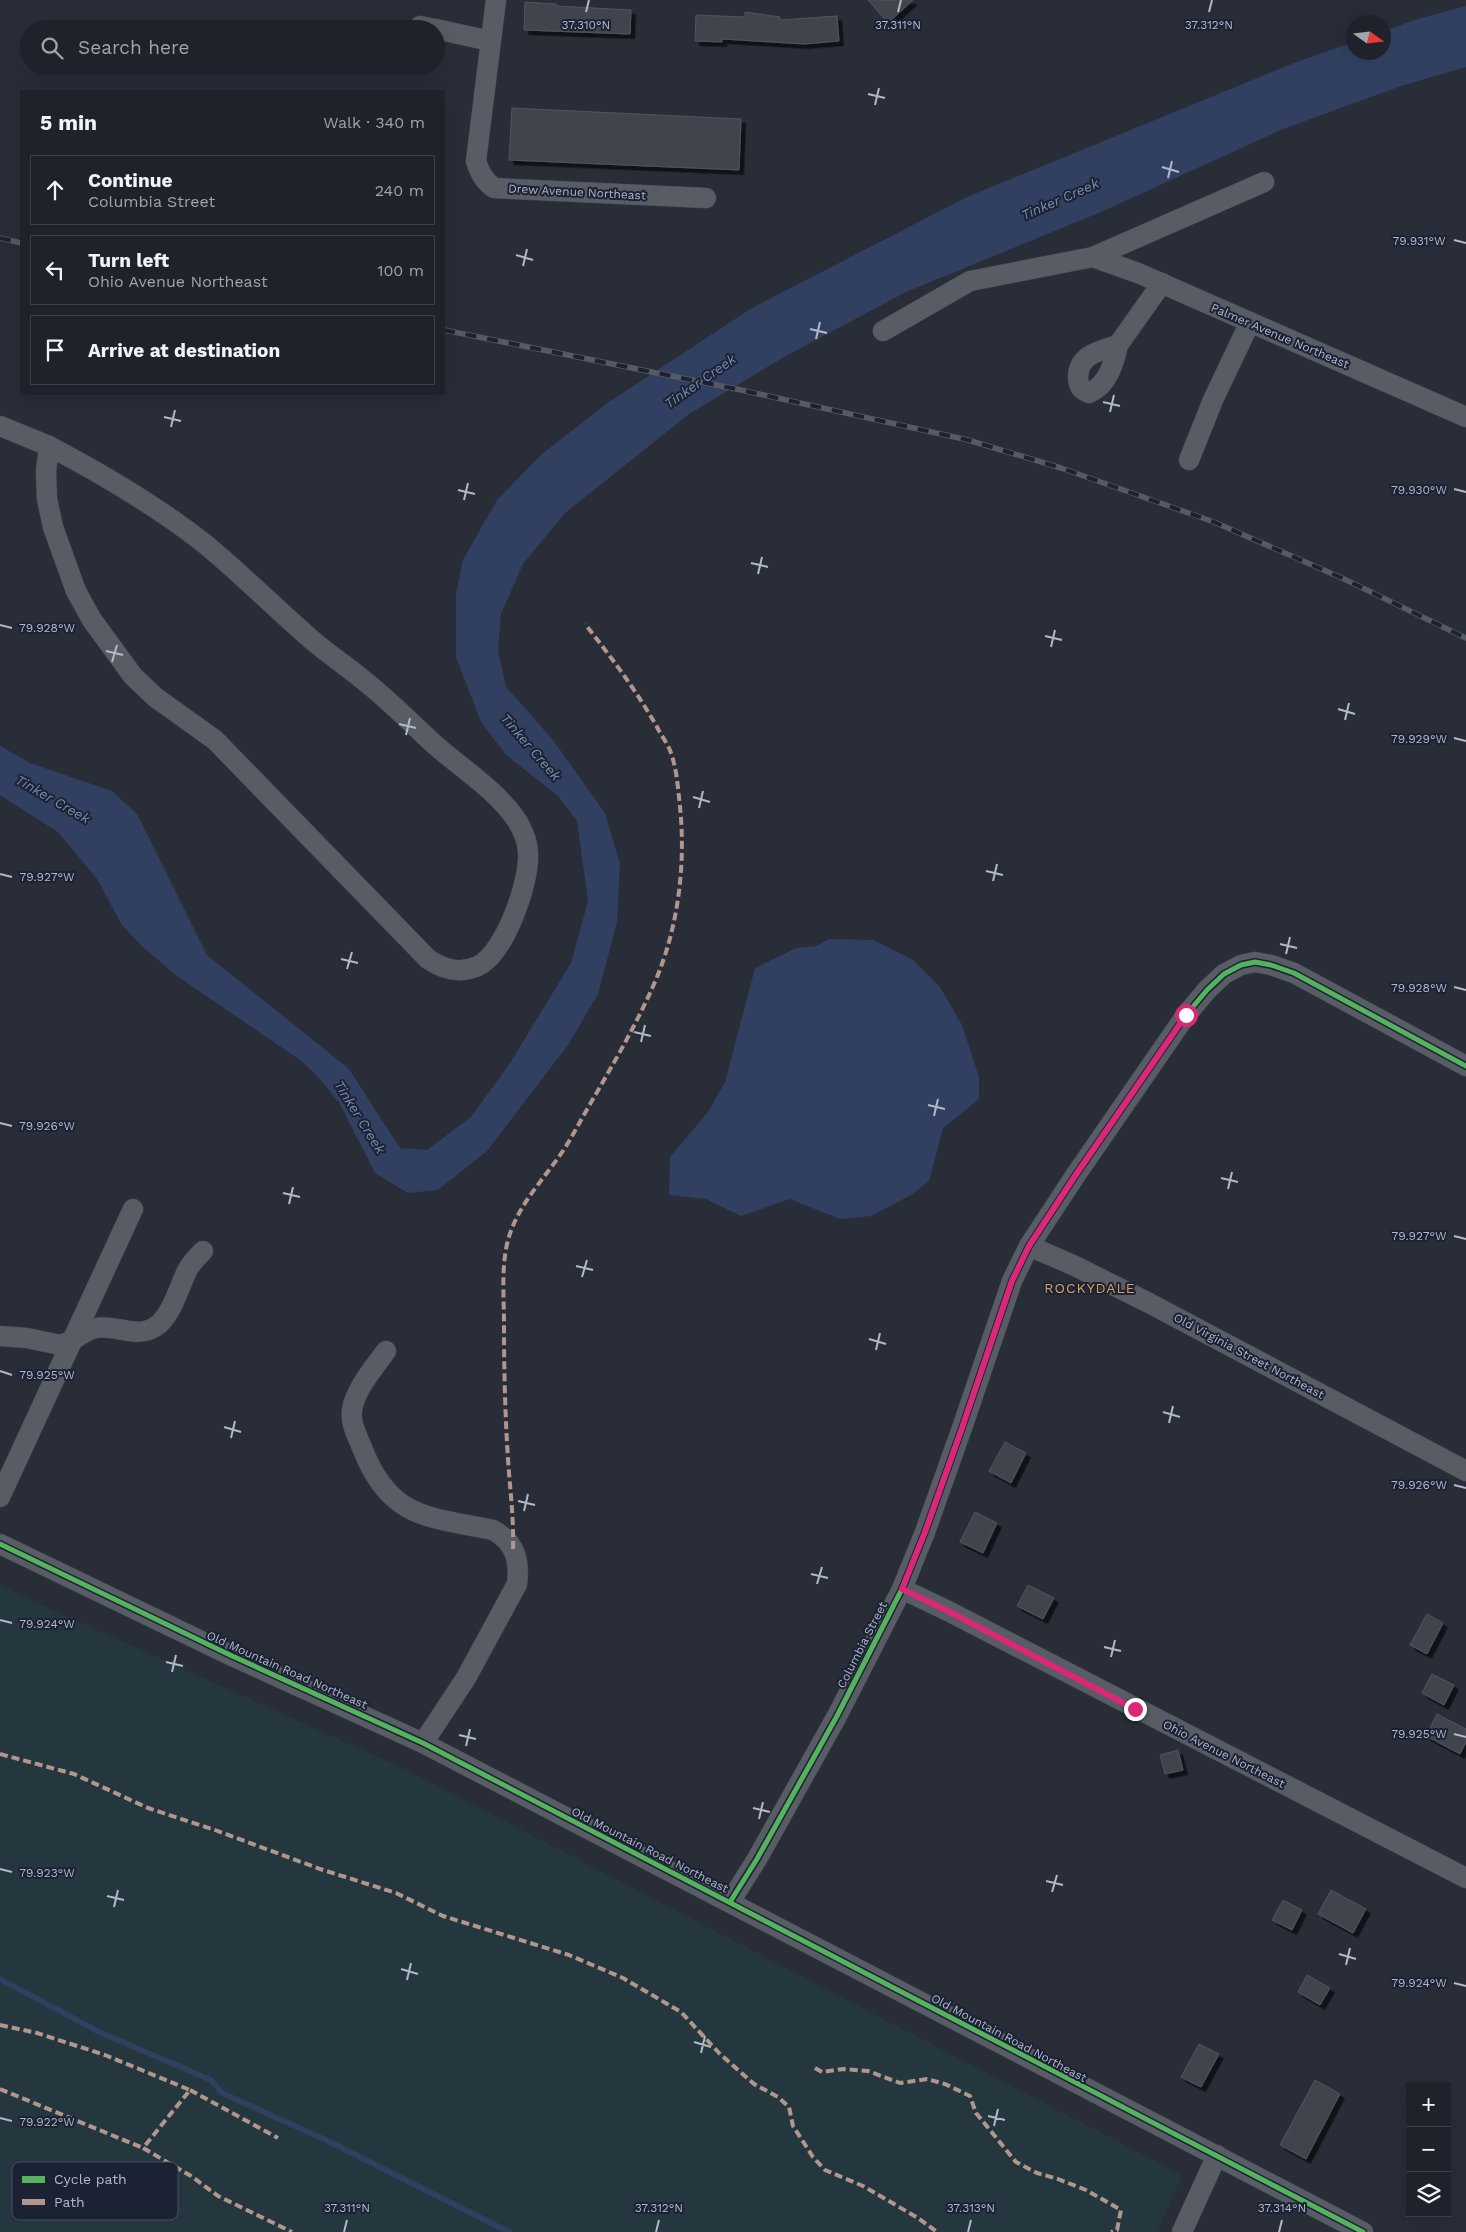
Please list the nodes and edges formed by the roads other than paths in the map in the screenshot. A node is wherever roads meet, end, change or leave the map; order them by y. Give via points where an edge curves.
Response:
1 (496, 0) edge
2 (445, 31) edge
3 (490, 41) junction
4 (1264, 182) dead end
5 (706, 198) dead end
6 (1093, 257) junction
7 (1162, 283) junction
8 (1250, 322) junction
9 (883, 331) dead end
10 (1118, 345) dead end
11 (1466, 417) edge
12 (0, 426) edge
13 (49, 446) junction
14 (1189, 460) dead end
15 (1466, 1066) edge
16 (133, 1209) dead end
17 (1029, 1246) junction
18 (203, 1250) dead end
19 (0, 1336) edge
20 (72, 1341) junction
21 (386, 1351) dead end
22 (1466, 1471) edge
23 (0, 1497) edge
24 (0, 1544) edge
25 (902, 1589) junction
26 (423, 1743) junction
27 (1466, 1878) edge
28 (730, 1902) junction
29 (1217, 2155) junction
30 (1182, 2232) edge
31 (1363, 2232) edge

1 - 3 street, Drew Avenue Northeast
2 - 3 street
3 - 5 street, Drew Avenue Northeast via 476,160 480,175 494,188
4 - 6 street
6 - 7 street, Palmer Avenue Northeast
6 - 9 street via 970,281
7 - 8 street, Palmer Avenue Northeast
7 - 10 street
8 - 11 street, Palmer Avenue Northeast
8 - 14 street
12 - 13 street
13 - 13 street via 103,475 205,544 304,633 366,682 470,773 518,822 528,852 528,869 521,898 511,921 488,958 480,965 467,970 453,970 428,959 216,740 154,696 133,676 92,620 73,582 53,527 47,499
15 - 17 street, Columbia Street via 1294,973 1271,964 1255,962 1241,965 1224,974 1206,990 1186,1015
16 - 20 street
17 - 22 street, Old Virginia Street Northeast via 1149,1303
17 - 25 street, Columbia Street via 1012,1281
18 - 20 street via 189,1266 166,1316 158,1325 146,1332 96,1328
19 - 20 street via 60,1345
20 - 23 street
21 - 26 street via 356,1396 352,1409 352,1421 379,1482 407,1508 421,1515 493,1530 504,1536 514,1549 519,1570 517,1584 466,1678
24 - 26 street, Old Mountain Road Northeast
25 - 27 street, Ohio Avenue Northeast
25 - 28 street, Columbia Street via 837,1716
26 - 28 street, Old Mountain Road Northeast
28 - 29 street, Old Mountain Road Northeast
29 - 30 street
29 - 31 street, Old Mountain Road Northeast

